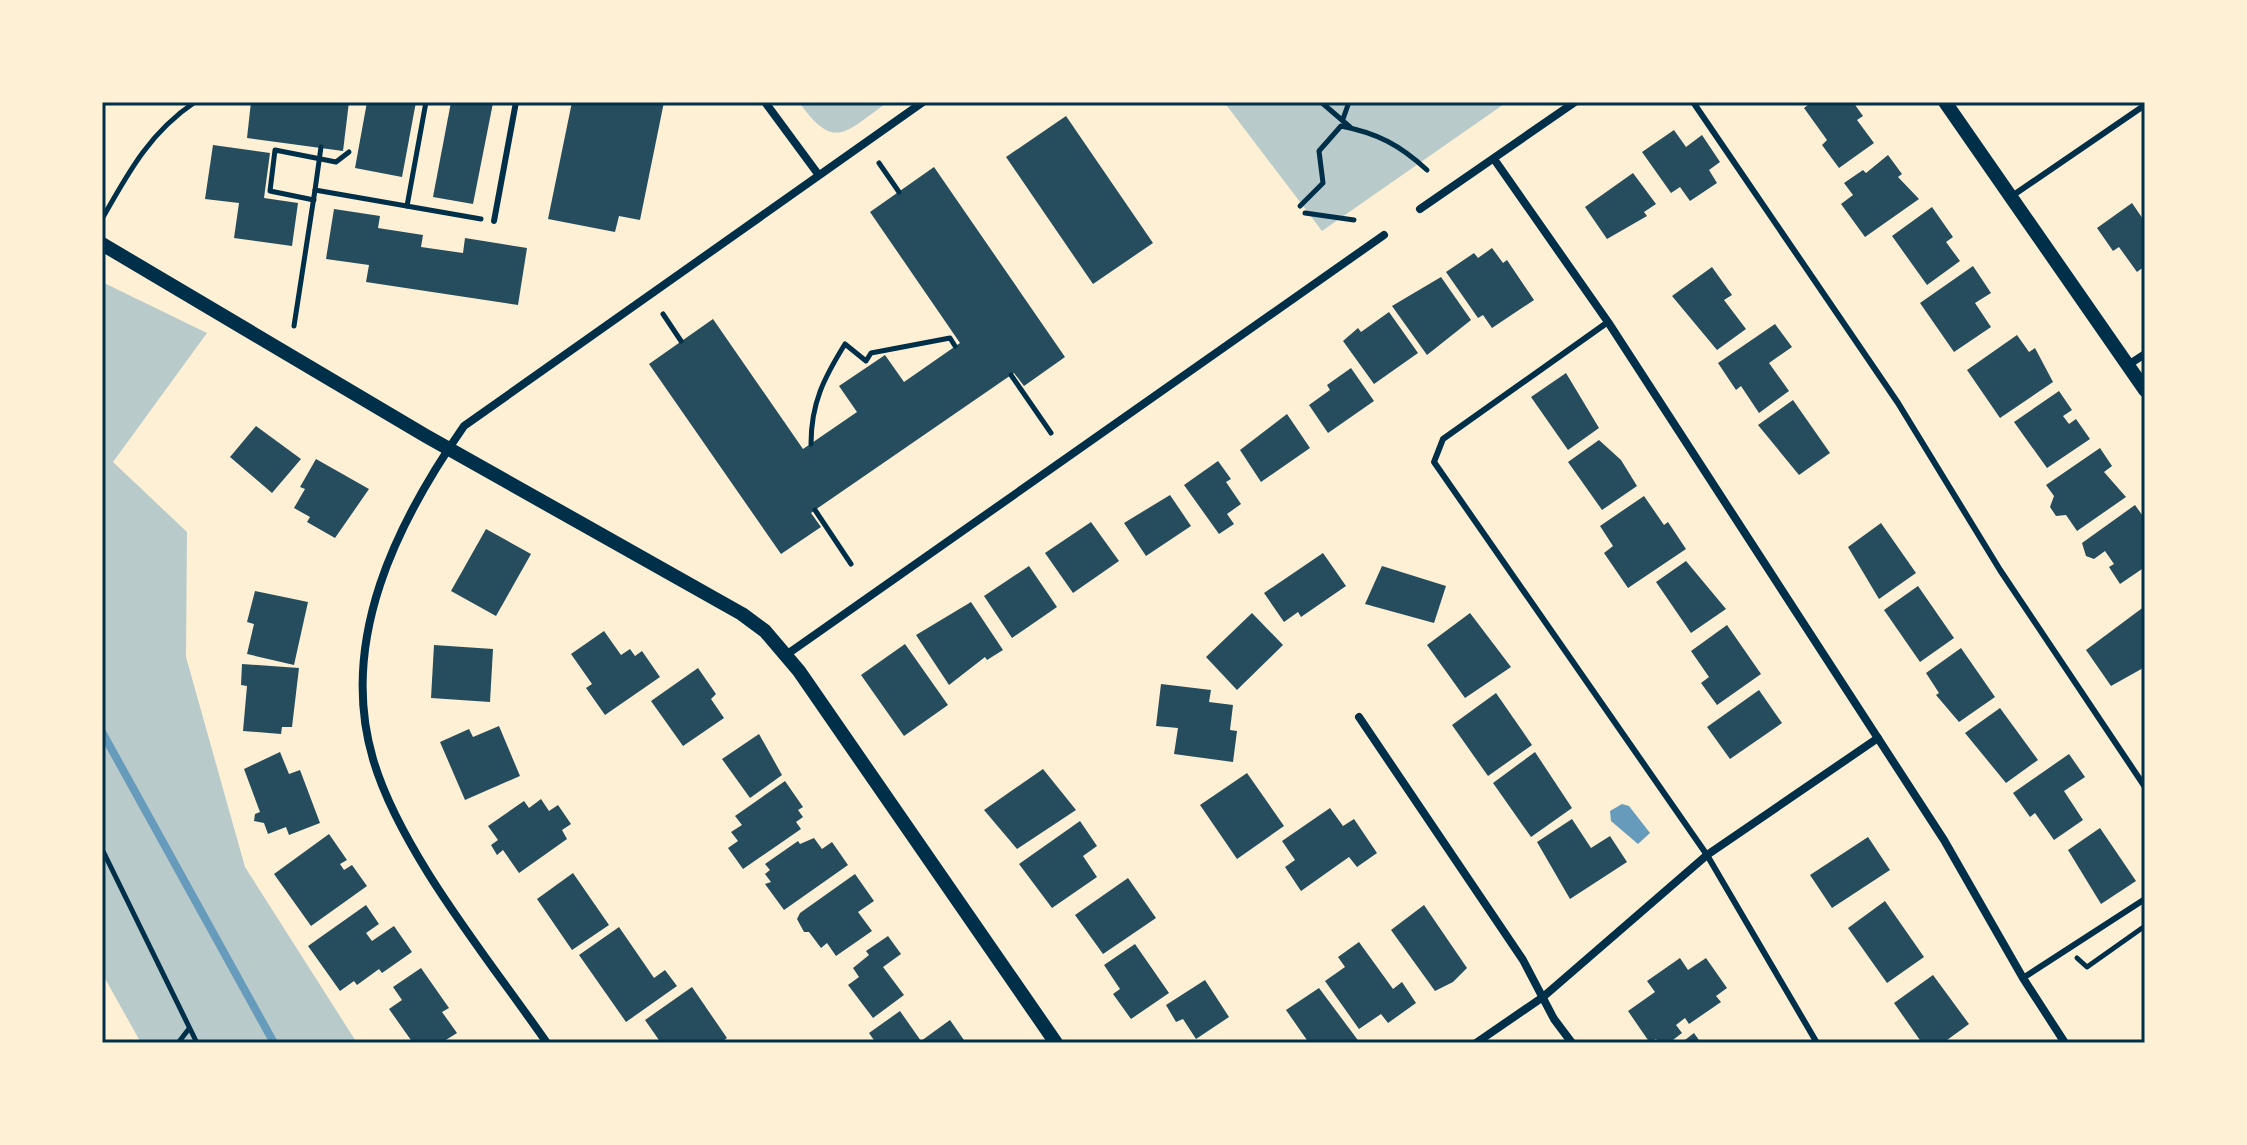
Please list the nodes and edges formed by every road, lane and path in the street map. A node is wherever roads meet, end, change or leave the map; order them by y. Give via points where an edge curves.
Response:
1 (195, 102) edge
2 (426, 102) edge
3 (516, 102) edge
4 (765, 102) edge
5 (923, 102) edge
6 (1321, 102) edge
7 (1349, 102) edge
8 (1575, 102) edge
9 (1693, 102) edge
10 (1945, 102) edge
11 (2145, 105) edge
12 (1343, 119) junction
13 (1351, 128) junction
14 (321, 147) dead end
15 (349, 152) dead end
16 (319, 159) junction
17 (1494, 159) junction
18 (879, 163) dead end
19 (1427, 170) dead end
20 (818, 174) junction
21 (315, 190) junction
22 (899, 192) dead end
23 (2010, 198) junction
24 (314, 200) junction
25 (407, 206) junction
26 (1300, 206) dead end
27 (1420, 209) dead end
28 (1305, 213) dead end
29 (102, 219) edge
30 (1354, 220) dead end
31 (494, 221) joint
32 (1384, 235) dead end
33 (102, 244) edge
34 (663, 314) dead end
35 (1608, 322) junction
36 (294, 326) dead end
37 (681, 341) dead end
38 (955, 346) dead end
39 (2145, 354) edge
40 (2128, 365) junction
41 (1011, 375) dead end
42 (2145, 390) edge
43 (1051, 433) dead end
44 (811, 444) dead end
45 (448, 449) junction
46 (815, 510) dead end
47 (851, 564) dead end
48 (786, 655) junction
49 (1359, 717) dead end
50 (1878, 738) junction
51 (2145, 787) edge
52 (102, 849) edge
53 (1707, 855) junction
54 (2145, 899) edge
55 (2145, 926) edge
56 (2068, 949) junction
57 (2023, 978) junction
58 (1543, 997) junction
59 (188, 1030) junction
60 (178, 1043) edge
61 (197, 1043) edge
62 (547, 1043) edge
63 (1056, 1043) edge
64 (1476, 1043) edge
65 (1572, 1043) edge
66 (1817, 1043) edge
67 (2065, 1043) edge

1 - 29 path via 130,165
2 - 25 path
3 - 31 lane
4 - 20 street
5 - 20 street
6 - 12 path
7 - 12 path
8 - 17 street
9 - 51 lane via 1898,403 2000,570
10 - 23 street
11 - 23 lane
12 - 13 path
13 - 19 path via 1374,132 1405,149
13 - 26 path via 1341,126 1319,151 1323,183
14 - 16 path
15 - 16 path via 336,162
16 - 21 path
16 - 24 path via 275,150 270,191
17 - 27 street
17 - 35 street
18 - 22 path
20 - 45 street via 474,418
21 - 24 path
21 - 25 path
23 - 40 street
24 - 36 path
25 - 31 path
28 - 30 path
32 - 48 street
33 - 45 street
34 - 37 path
35 - 50 street
35 - 53 lane via 1443,439 1434,462
38 - 44 path via 950,338 871,353 866,361 845,344 813,404
39 - 40 street
40 - 42 street
41 - 43 path
45 - 48 street via 742,614
45 - 62 street via 387,565 368,620 361,682 373,758 397,818 429,871
46 - 47 path
48 - 63 street
49 - 58 street
50 - 53 street
50 - 57 street
52 - 59 path
53 - 58 street
53 - 66 lane
54 - 56 lane
55 - 56 path via 2087,967
56 - 57 lane
57 - 67 street
58 - 64 street
58 - 65 street
59 - 60 path
59 - 61 path

